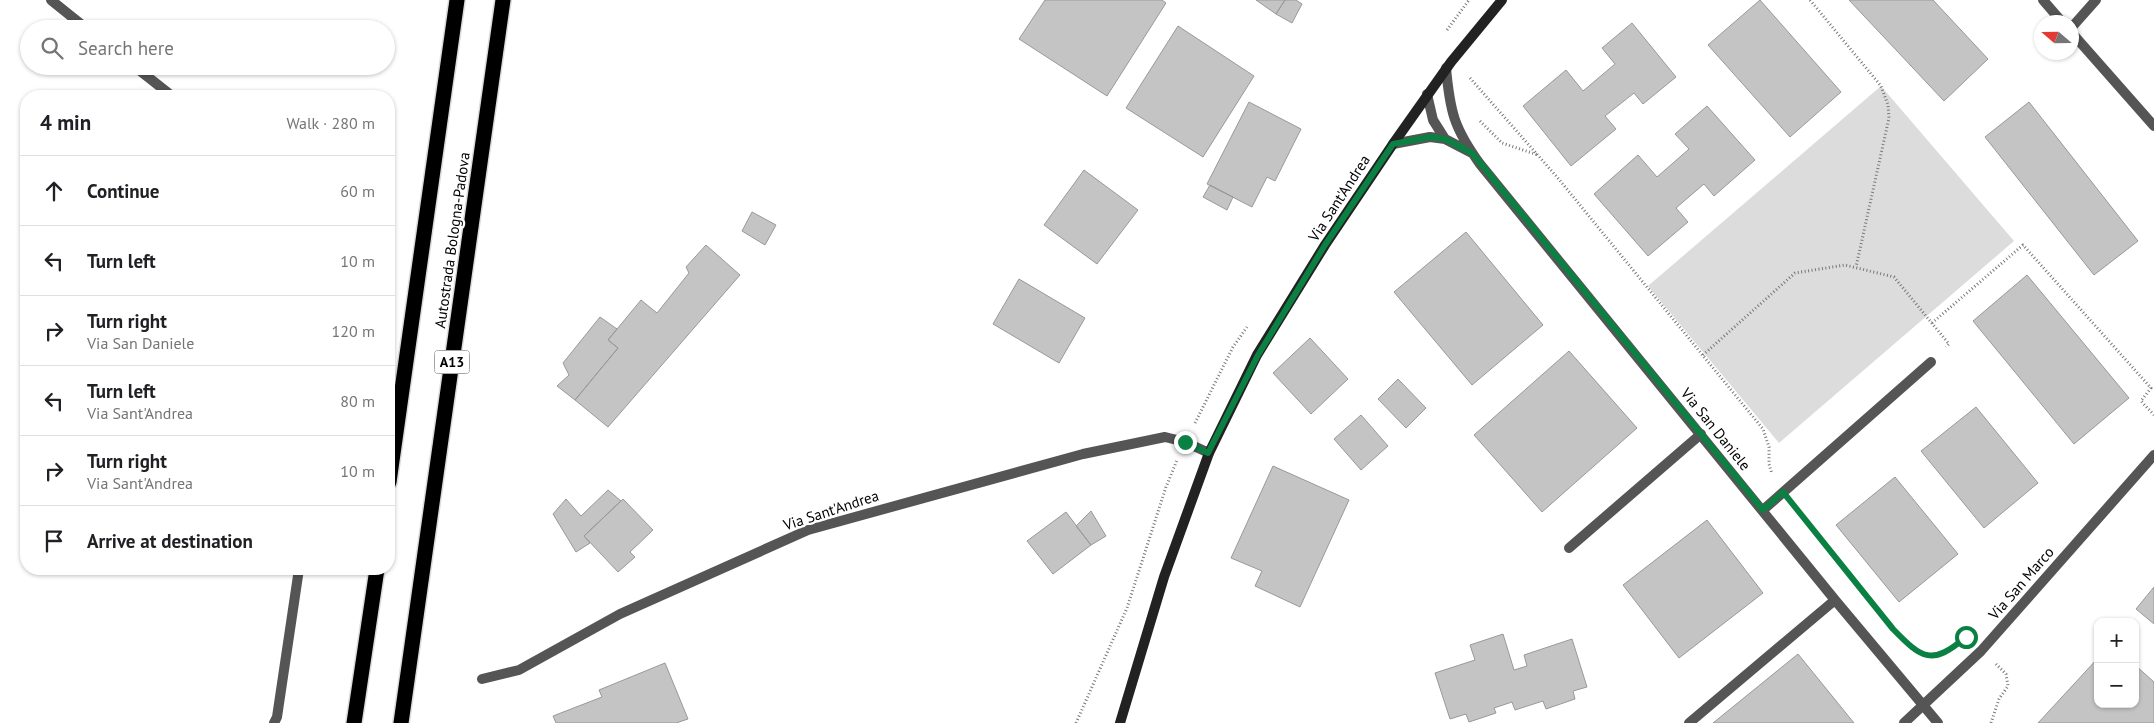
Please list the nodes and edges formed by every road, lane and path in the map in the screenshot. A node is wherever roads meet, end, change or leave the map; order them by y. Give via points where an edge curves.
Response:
1 (50, 0) edge
2 (457, 0) edge
3 (503, 0) edge
4 (1810, 0) edge
5 (2043, 0) edge
6 (2096, 0) edge
7 (1498, 2) edge
8 (2056, 15) edge
9 (2079, 19) edge
10 (76, 20) edge
11 (2079, 41) edge
12 (1446, 68) junction
13 (1474, 71) dead end
14 (145, 75) edge
15 (1469, 78) junction
16 (1467, 87) dead end
17 (164, 90) edge
18 (1428, 94) junction
19 (1475, 114) dead end
20 (2154, 126) edge
21 (1445, 139) junction
22 (1393, 144) junction
23 (1472, 153) junction
24 (1538, 156) junction
25 (1856, 267) junction
26 (1932, 323) junction
27 (1703, 355) junction
28 (1931, 362) joint
29 (2154, 415) edge
30 (1701, 434) junction
31 (395, 439) edge
32 (1208, 453) junction
33 (2154, 455) edge
34 (1783, 492) junction
35 (1763, 510) junction
36 (1569, 548) dead end
37 (298, 575) edge
38 (375, 575) edge
39 (1835, 600) junction
40 (1954, 647) dead end
41 (2006, 674) dead end
42 (482, 679) dead end
43 (1924, 705) junction
44 (274, 723) edge
45 (354, 723) edge
46 (401, 723) edge
47 (1120, 723) edge
48 (1690, 723) edge
49 (1904, 723) edge
50 (1938, 723) edge
51 (1991, 723) edge

1 - 10 street
2 - 31 highway, Autostrada Bologna-Padova
3 - 46 highway, Autostrada Bologna-Padova / A13
4 - 25 path via 1881,86 1888,105 1889,118
5 - 8 street
6 - 9 street
7 - 12 street, Via Sant'Andrea
11 - 20 street
12 - 18 street, Via Sant'Andrea
12 - 23 street, Via San Daniele via 1454,121
13 - 15 path
14 - 17 street
15 - 16 path
15 - 24 path
18 - 21 street via 1433,120
18 - 22 street, Via Sant'Andrea
19 - 24 path via 1502,144
21 - 22 street, Via San Daniele via 1430,137
21 - 23 street, Via San Daniele
22 - 32 street, Via Sant'Andrea via 1325,245 1258,355
23 - 30 street, Via San Daniele
24 - 27 path
25 - 26 path via 1894,277
25 - 27 path via 1845,265 1795,273
26 - 28 path via 1949,344
26 - 29 path via 2023,245 2151,388 2141,401
27 - 34 path via 1763,429 1769,447 1772,477
28 - 34 street
30 - 35 street, Via San Daniele
30 - 36 street
32 - 42 street, Via Sant'Andrea via 1165,437 1083,454 808,530 620,614 519,670
32 - 47 street, Via Sant'Andrea via 1164,578
33 - 43 street, Via San Marco via 1981,651
34 - 35 street
34 - 40 path via 1913,650 1927,656
35 - 39 street, Via San Daniele
37 - 44 street
38 - 45 highway
39 - 43 street, Via San Daniele
39 - 48 street
41 - 51 path via 2008,686
43 - 49 street, Via San Marco
43 - 50 street, Via San Daniele

